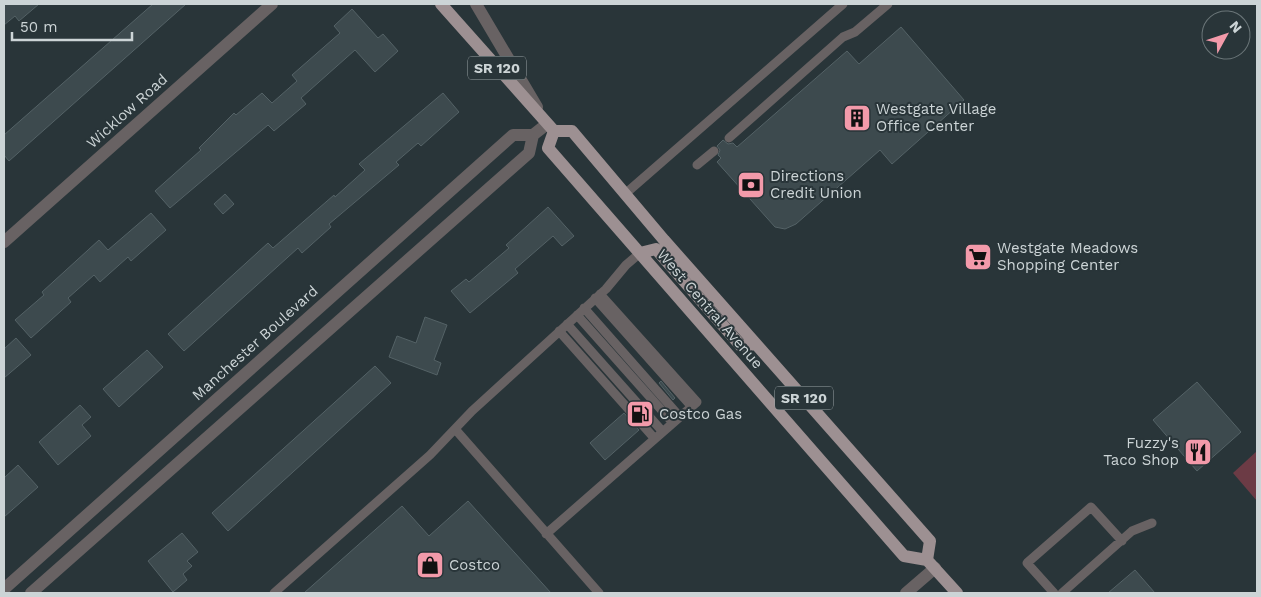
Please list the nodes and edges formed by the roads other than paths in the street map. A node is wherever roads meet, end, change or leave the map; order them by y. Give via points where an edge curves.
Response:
1 (272, 4) edge
2 (441, 4) edge
3 (476, 4) edge
4 (844, 4) edge
5 (888, 4) edge
6 (551, 128) junction
7 (533, 135) junction
8 (729, 138) dead end
9 (714, 151) dead end
10 (697, 165) dead end
11 (626, 194) junction
12 (4, 242) edge
13 (640, 253) junction
14 (598, 296) junction
15 (584, 308) junction
16 (577, 315) junction
17 (567, 324) junction
18 (559, 331) junction
19 (756, 344) junction
20 (677, 420) junction
21 (455, 429) junction
22 (662, 432) junction
23 (655, 439) junction
24 (1152, 524) dead end
25 (546, 534) junction
26 (1122, 540) junction
27 (931, 564) junction
28 (4, 589) edge
29 (32, 593) edge
30 (274, 593) edge
31 (599, 593) edge
32 (906, 593) edge
33 (957, 593) edge
34 (1054, 593) edge
35 (1062, 593) edge

1 - 12 street, Wicklow Road
2 - 6 main road, SR 120
3 - 6 street
4 - 11 lane
5 - 8 lane via 855,32 843,37
6 - 7 street, Manchester Boulevard
6 - 11 main road, West Central Avenue / SR 120 via 572,131
6 - 13 main road, West Central Avenue via 548,148
7 - 28 street, Manchester Boulevard via 514,135
7 - 29 street via 529,153
9 - 10 lane
11 - 19 main road, West Central Avenue / SR 120
13 - 14 lane
13 - 19 main road via 656,249 741,346
13 - 27 main road, West Central Avenue via 904,556
14 - 15 lane
14 - 20 lane via 697,402
15 - 16 lane
15 - 20 lane
16 - 17 lane
16 - 20 lane
17 - 18 lane
17 - 22 lane
18 - 21 lane
18 - 23 lane
19 - 27 main road, West Central Avenue / SR 120 via 930,541
20 - 22 lane
21 - 25 lane
21 - 30 lane
22 - 23 lane
23 - 25 lane
24 - 26 lane via 1132,531
25 - 31 lane
26 - 34 lane via 1091,507 1027,563
26 - 35 lane
27 - 32 street
27 - 33 main road

